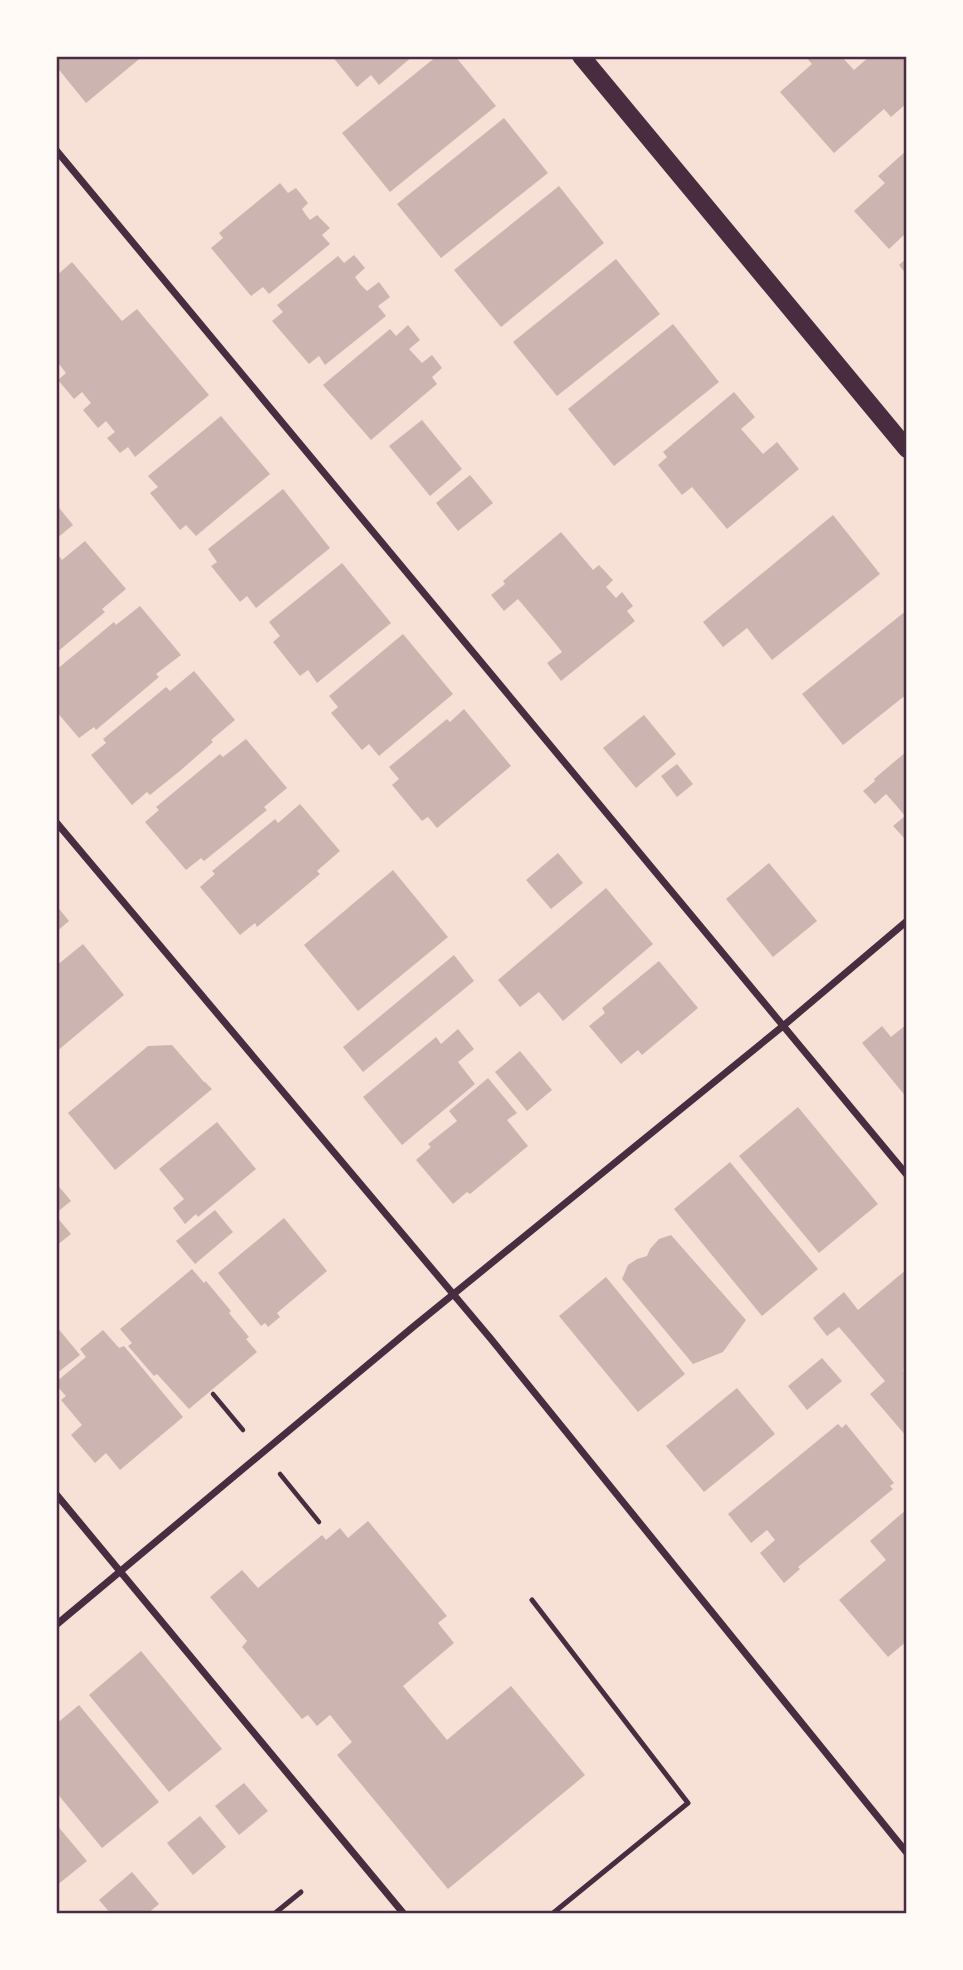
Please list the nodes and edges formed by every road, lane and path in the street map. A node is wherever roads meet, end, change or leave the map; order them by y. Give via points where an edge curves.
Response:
1 (581, 56) edge
2 (56, 150) edge
3 (907, 449) edge
4 (56, 822) edge
5 (907, 921) edge
6 (783, 1026) junction
7 (907, 1175) edge
8 (452, 1294) junction
9 (213, 1394) dead end
10 (243, 1430) dead end
11 (278, 1472) dead end
12 (56, 1494) edge
13 (319, 1522) dead end
14 (121, 1572) junction
15 (532, 1600) dead end
16 (56, 1625) edge
17 (907, 1853) edge
18 (301, 1892) dead end
19 (274, 1914) edge
20 (404, 1914) edge
21 (552, 1914) edge

1 - 3 main road
2 - 6 street
4 - 8 street
5 - 6 street
6 - 7 street
6 - 8 street
8 - 14 street
8 - 17 street
9 - 10 path
11 - 13 path
12 - 14 street
14 - 16 street
14 - 20 street
15 - 21 lane via 688,1803
18 - 19 lane

